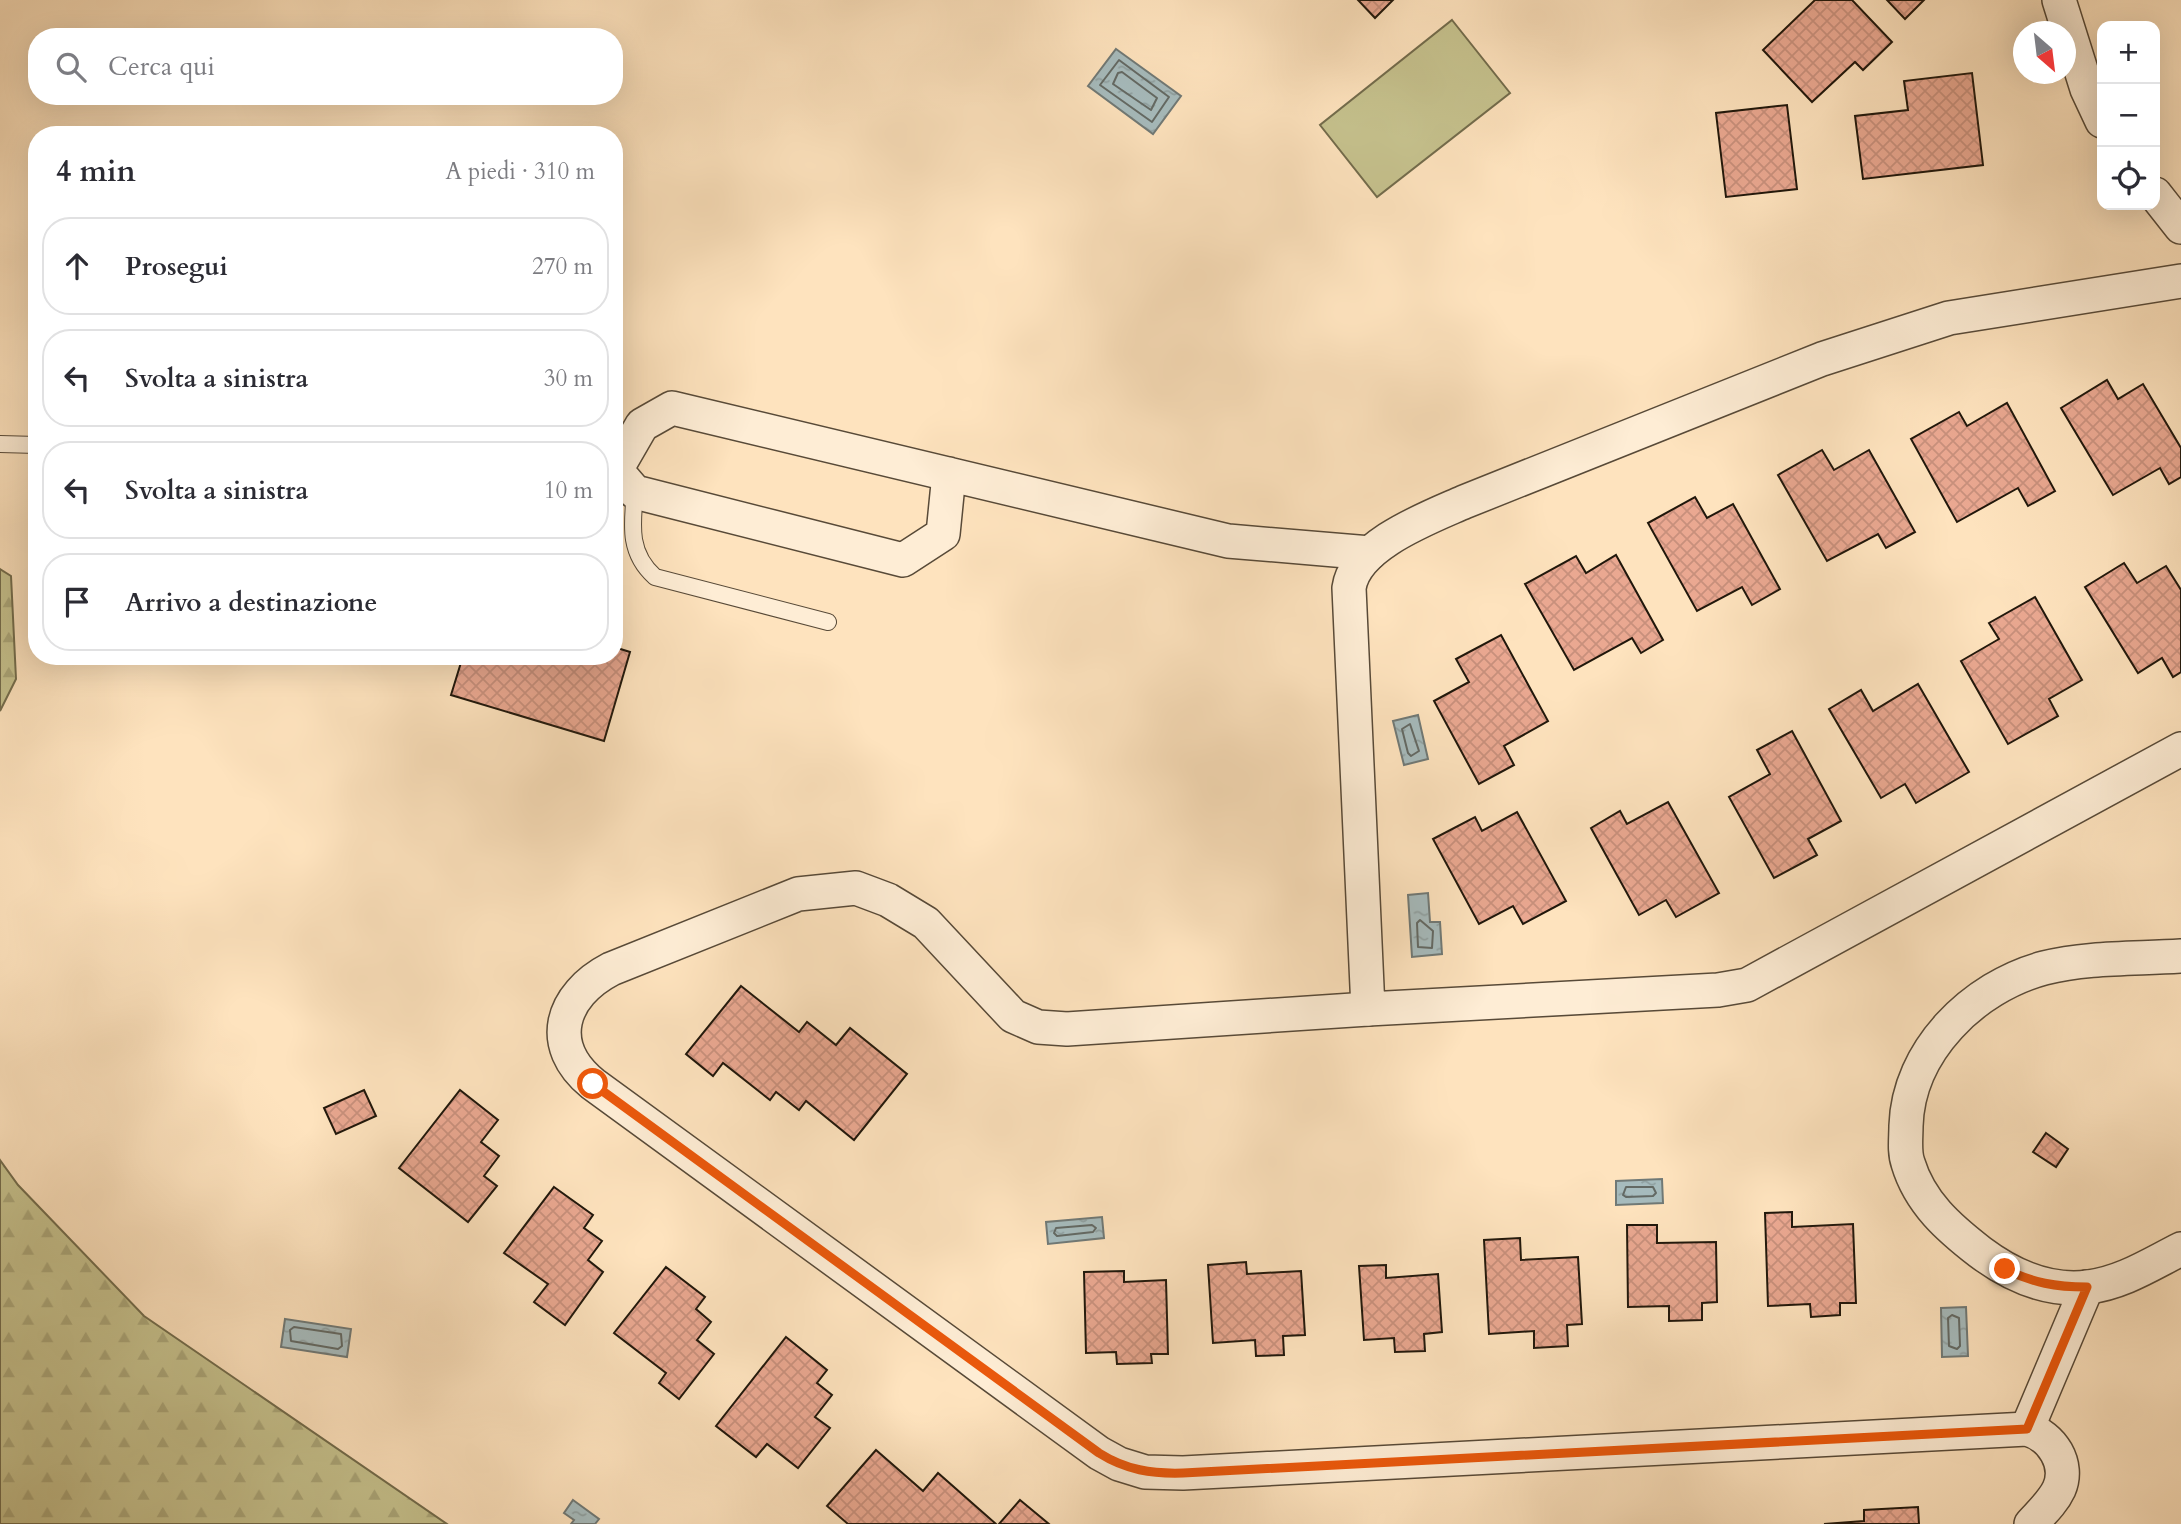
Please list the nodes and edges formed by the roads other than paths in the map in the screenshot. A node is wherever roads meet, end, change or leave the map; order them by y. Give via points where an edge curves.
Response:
1 (2060, 0) edge
2 (2097, 110) edge
3 (2160, 200) edge
4 (2181, 227) edge
5 (2181, 281) edge
6 (0, 443) edge
7 (28, 445) edge
8 (949, 474) junction
9 (623, 475) edge
10 (623, 478) edge
11 (623, 484) edge
12 (1370, 553) junction
13 (828, 622) dead end
14 (2181, 749) edge
15 (2181, 956) edge
16 (1368, 1009) junction
17 (2181, 1249) edge
18 (2087, 1287) junction
19 (2027, 1429) junction
20 (2031, 1524) edge

1 - 2 street
3 - 4 street
5 - 12 street via 1948,318 1822,359 1464,502
6 - 7 lane
8 - 9 street via 672,408 642,425
8 - 10 street via 943,534 903,560
8 - 12 street via 1228,541
11 - 13 lane via 631,536 642,566 655,577
12 - 16 street via 1356,569 1349,588
14 - 16 street via 1747,985
15 - 18 street via 2073,963 2010,982 1975,1003 1944,1031 1912,1088 1906,1115 1907,1161 1941,1219 1990,1260 2020,1277 2060,1287
16 - 19 street via 1047,1029 1006,1010 917,916 870,892 846,887 798,894 611,969 587,984 571,1003 563,1034 575,1064 593,1084 1099,1453 1132,1469 1183,1473
17 - 18 street via 2132,1274
18 - 19 street
19 - 20 street via 2051,1443 2062,1472 2058,1492

